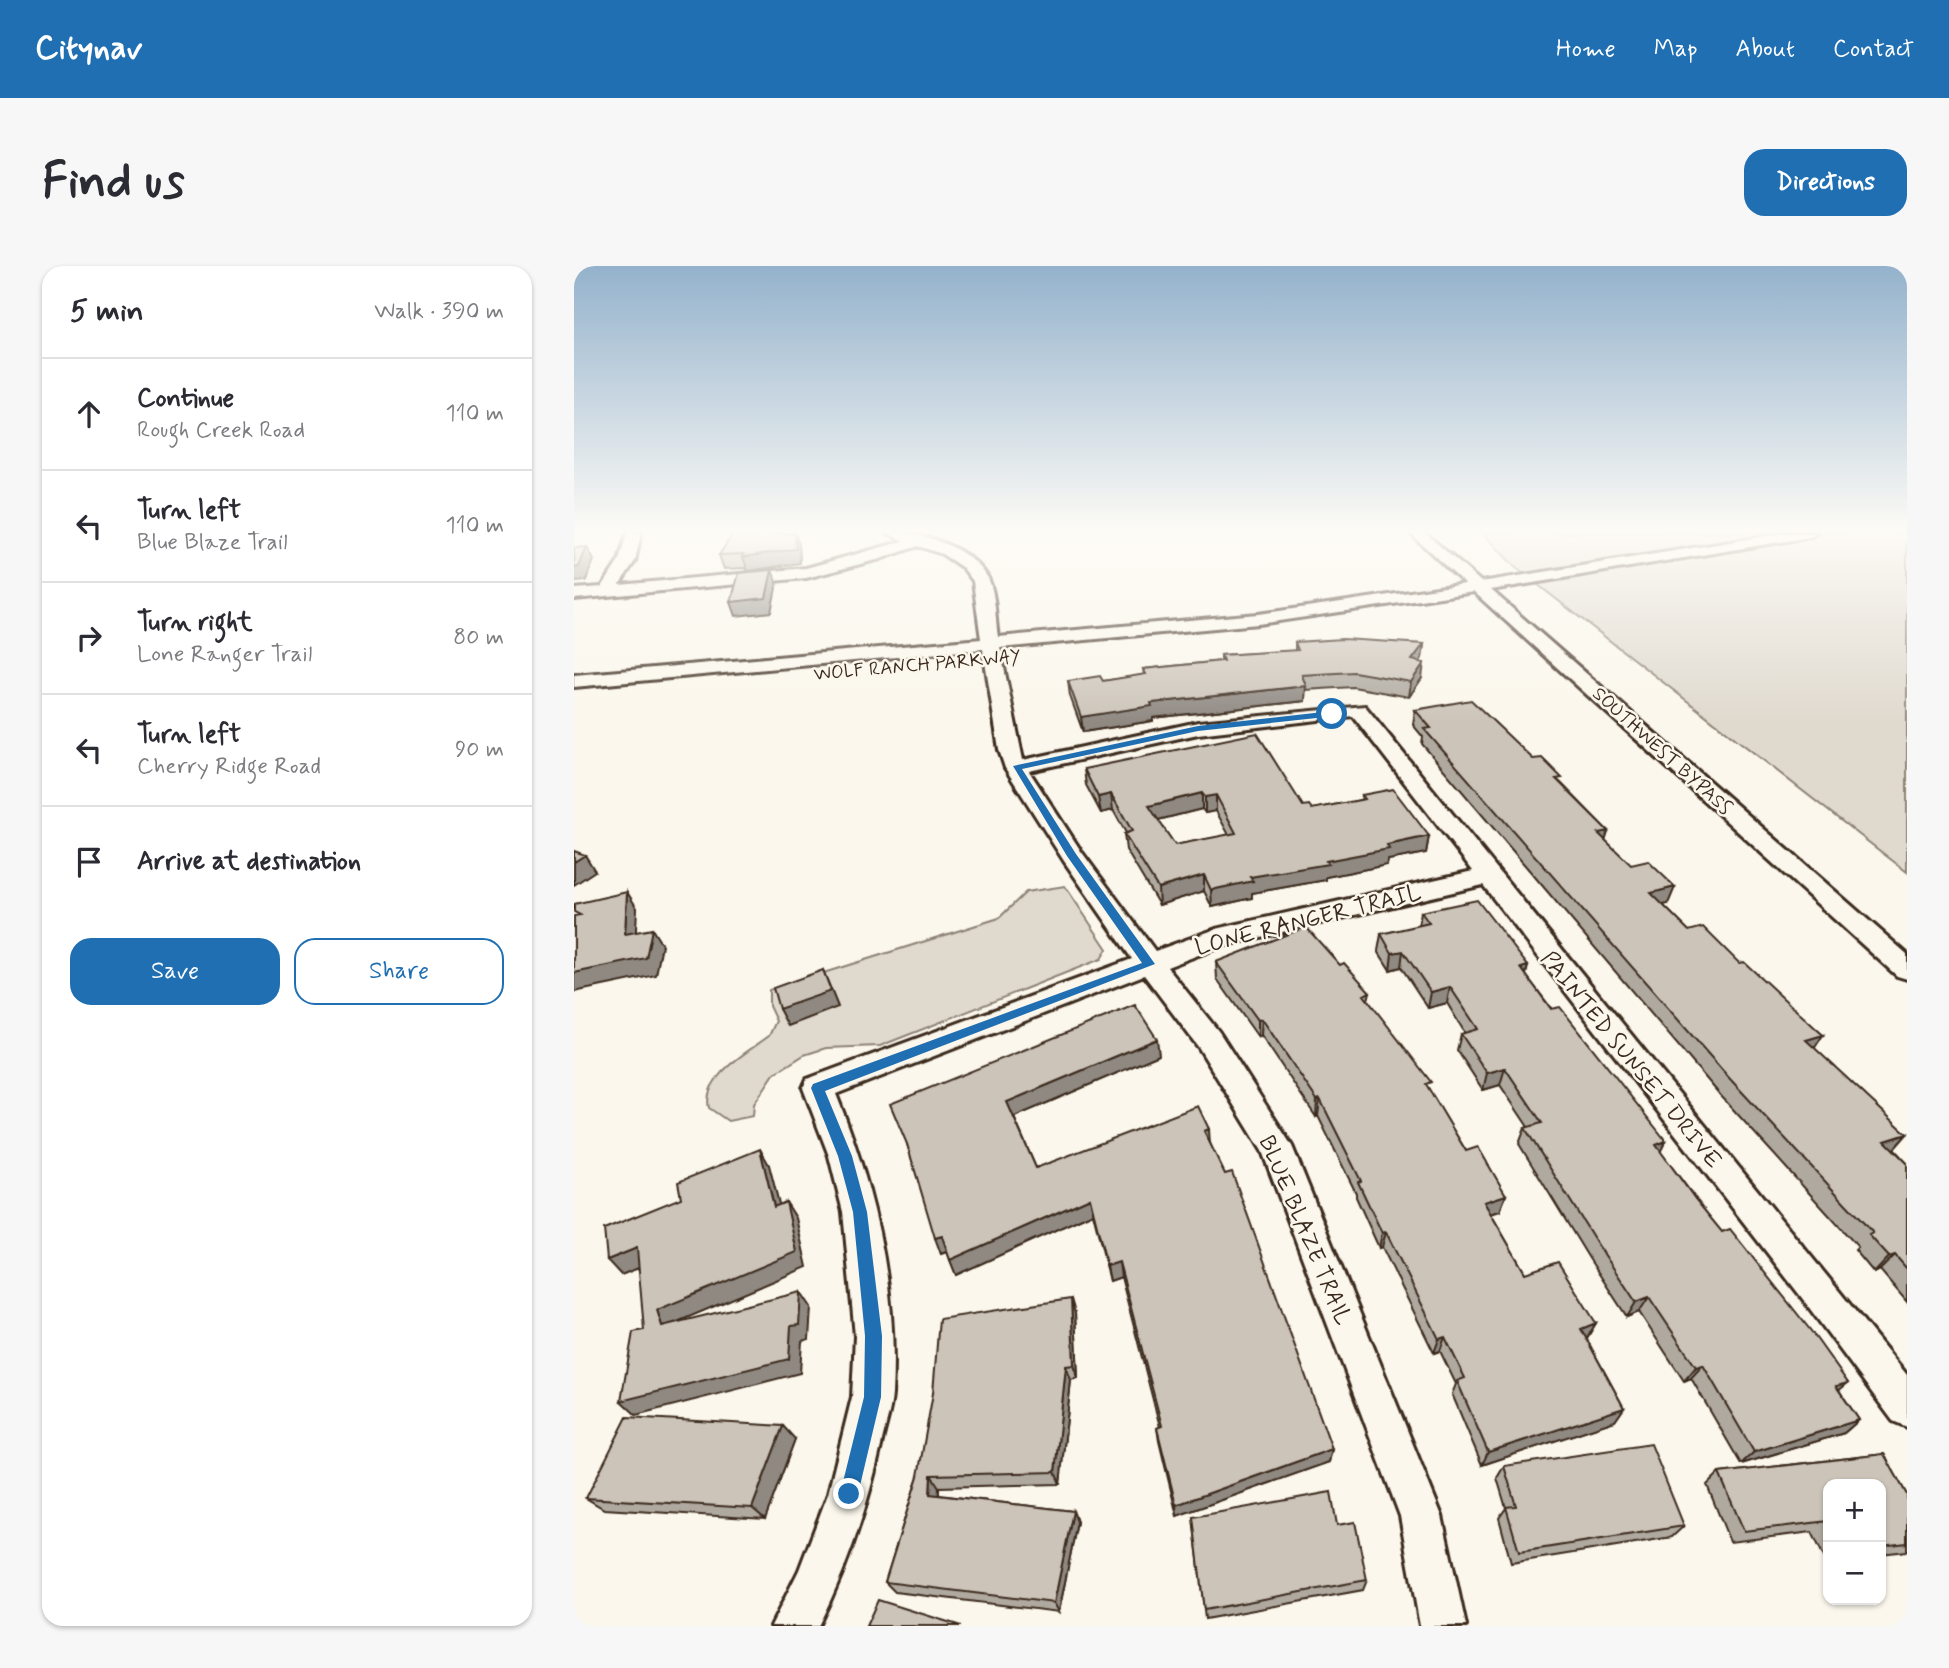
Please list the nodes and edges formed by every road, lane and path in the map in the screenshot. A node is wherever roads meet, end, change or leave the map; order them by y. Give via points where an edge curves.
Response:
1 (984, 596) edge
2 (1414, 596) edge
3 (1490, 596) edge
4 (1258, 619) joint
5 (992, 650) junction
6 (574, 681) edge
7 (574, 697) edge
8 (1016, 768) junction
9 (1487, 876) junction
10 (1150, 964) junction
11 (1907, 969) edge
12 (1907, 1407) edge
13 (794, 1626) edge
14 (1443, 1626) edge

1 - 5 street, BLUE BLAZE TRAIL
2 - 4 street, WOLF RANCH PARKWAY
3 - 11 street, SOUTHWEST BYPASS
4 - 5 street, WOLF RANCH PARKWAY via 1198,631
5 - 6 street, WOLF RANCH PARKWAY
5 - 7 street, WOLF RANCH PARKWAY
5 - 8 street, BLUE BLAZE TRAIL
8 - 9 street, PAINTED SUNSET DRIVE via 1198,729 1358,710
8 - 10 street, BLUE BLAZE TRAIL
9 - 10 street, LONE RANGER TRAIL via 1229,934
9 - 12 street, PAINTED SUNSET DRIVE
10 - 13 street, LONE RANGER TRAIL via 817,1088 845,1156 860,1212 873,1336 872,1397 849,1494 816,1583
10 - 14 street, BLUE BLAZE TRAIL via 1209,1040 1276,1146 1421,1516

